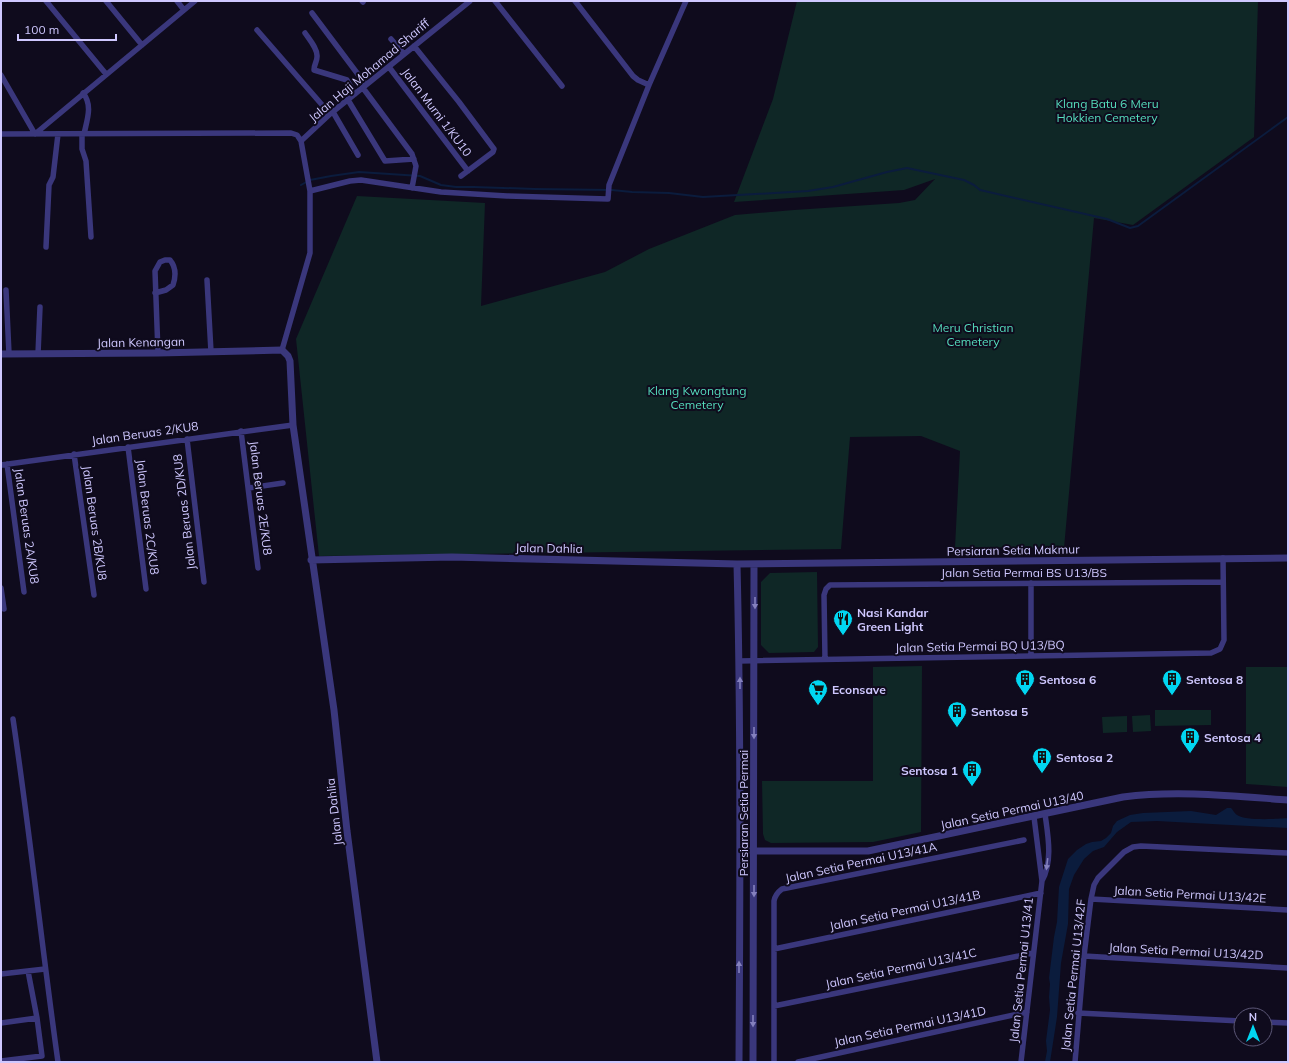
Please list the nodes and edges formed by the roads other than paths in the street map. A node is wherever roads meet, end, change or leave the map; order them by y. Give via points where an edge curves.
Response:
1 (46, 1) edge
2 (106, 1) edge
3 (177, 1) edge
4 (195, 1) edge
5 (470, 1) edge
6 (495, 1) edge
7 (575, 1) edge
8 (686, 1) edge
9 (184, 10) junction
10 (312, 13) dead end
11 (257, 30) dead end
12 (305, 33) dead end
13 (391, 39) dead end
14 (142, 45) junction
15 (414, 46) junction
16 (404, 54) junction
17 (389, 67) junction
18 (106, 74) junction
19 (1, 76) edge
20 (649, 85) junction
21 (365, 86) junction
22 (562, 86) dead end
23 (83, 93) junction
24 (355, 94) junction
25 (348, 100) junction
26 (332, 113) junction
27 (1, 134) edge
28 (35, 134) junction
29 (58, 134) junction
30 (83, 134) junction
31 (301, 141) junction
32 (358, 155) dead end
33 (414, 159) junction
34 (468, 171) junction
35 (461, 176) dead end
36 (412, 188) junction
37 (310, 191) junction
38 (91, 237) dead end
39 (46, 247) dead end
40 (207, 280) dead end
41 (6, 290) dead end
42 (155, 293) junction
43 (40, 308) dead end
44 (282, 350) junction
45 (211, 352) junction
46 (158, 353) junction
47 (5, 354) edge
48 (38, 354) junction
49 (293, 424) junction
50 (241, 431) junction
51 (187, 439) junction
52 (128, 447) junction
53 (74, 454) junction
54 (4, 464) edge
55 (283, 483) dead end
56 (248, 488) junction
57 (1223, 558) junction
58 (1288, 558) edge
59 (311, 560) junction
60 (738, 564) junction
61 (754, 564) junction
62 (258, 568) dead end
63 (204, 582) dead end
64 (1223, 582) junction
65 (1031, 583) junction
66 (1, 588) edge
67 (146, 589) dead end
68 (24, 592) dead end
69 (94, 595) dead end
70 (4, 609) dead end
71 (1031, 656) junction
72 (825, 659) junction
73 (755, 660) junction
74 (739, 661) junction
75 (13, 718) dead end
76 (1288, 800) edge
77 (1045, 814) junction
78 (1034, 817) junction
79 (1024, 840) dead end
80 (740, 851) junction
81 (754, 851) junction
82 (1288, 853) edge
83 (1042, 881) junction
84 (1040, 893) junction
85 (1091, 899) junction
86 (1288, 910) edge
87 (774, 949) junction
88 (1033, 953) junction
89 (1084, 956) junction
90 (1288, 968) edge
91 (45, 969) junction
92 (28, 971) junction
93 (1, 974) edge
94 (774, 1006) junction
95 (1027, 1012) junction
96 (1078, 1013) junction
97 (37, 1018) junction
98 (1233, 1021) edge
99 (1273, 1022) edge
100 (1, 1023) edge
101 (1288, 1023) edge
102 (1, 1061) edge
103 (58, 1062) edge
104 (377, 1062) edge
105 (739, 1062) edge
106 (753, 1062) edge
107 (774, 1062) edge
108 (798, 1062) edge
109 (1021, 1062) edge
110 (1075, 1062) edge

1 - 18 street
2 - 14 street
3 - 9 street
4 - 9 street
5 - 15 street, Jalan Haji Mohamad Shariff
6 - 22 street
7 - 20 street via 633,76
8 - 20 street
9 - 14 street
10 - 21 street
11 - 26 street
12 - 24 street via 317,54 314,70 347,80
13 - 16 street
14 - 18 street
15 - 16 street, Jalan Haji Mohamad Shariff
15 - 34 street via 494,148 493,152
16 - 17 street, Jalan Haji Mohamad Shariff
17 - 21 street, Jalan Haji Mohamad Shariff
17 - 34 street, Jalan Murni 1/KU10
18 - 23 street
19 - 28 street
20 - 36 street via 609,185 608,199 456,193
21 - 24 street, Jalan Haji Mohamad Shariff
21 - 33 street
23 - 28 street
23 - 30 street via 89,104
24 - 25 street, Jalan Haji Mohamad Shariff
25 - 26 street, Jalan Haji Mohamad Shariff
25 - 33 street via 385,161
26 - 31 street, Jalan Haji Mohamad Shariff
26 - 32 street
27 - 28 street
28 - 29 street
29 - 30 street
29 - 39 street via 53,177 49,185
30 - 31 street via 290,133 297,135
30 - 38 street via 82,149 86,162
31 - 37 street
33 - 36 street via 416,166
34 - 35 street
36 - 37 street via 361,180
37 - 44 street via 310,253
40 - 45 street
41 - 47 street
42 - 42 street via 155,271 160,262 170,260 174,266 173,285
42 - 46 street
43 - 48 street
44 - 45 street, Jalan Kenangan
44 - 49 street, Jalan Dahlia via 290,361
45 - 46 street, Jalan Kenangan
46 - 48 street, Jalan Kenangan
47 - 48 street, Jalan Kenangan
49 - 50 street, Jalan Beruas 2/KU8
49 - 59 street, Jalan Dahlia
50 - 51 street, Jalan Beruas 2/KU8
50 - 56 street, Jalan Beruas 2E/KU8
51 - 52 street, Jalan Beruas 2/KU8
51 - 63 street, Jalan Beruas 2D/KU8
52 - 53 street, Jalan Beruas 2/KU8
52 - 67 street, Jalan Beruas 2C/KU8
53 - 54 street, Jalan Beruas 2/KU8
53 - 69 street, Jalan Beruas 2B/KU8
54 - 68 street, Jalan Beruas 2A/KU8
55 - 56 street
56 - 62 street, Jalan Beruas 2E/KU8
57 - 58 street, Persiaran Setia Makmur
57 - 61 street, Persiaran Setia Makmur
57 - 64 street
59 - 60 street, Jalan Dahlia via 452,557
59 - 104 street, Jalan Dahlia via 334,710
60 - 61 street, Persiaran Setia Makmur
60 - 74 street, Persiaran Setia Permai
61 -> 73 street, Persiaran Setia Permai
64 - 65 street, Jalan Setia Permai BS U13/BS
64 - 71 street, Jalan Setia Permai BQ U13/BQ via 1224,640 1220,649 1211,653
65 - 71 street
65 - 72 street, Jalan Setia Permai BS U13/BS via 830,585 824,595
66 - 70 street
71 - 72 street, Jalan Setia Permai BQ U13/BQ
72 - 73 street, Jalan Setia Permai BQ U13/BQ
73 - 74 street, Jalan Setia Permai BQ U13/BQ
73 -> 81 street, Persiaran Setia Permai
80 -> 74 street, Persiaran Setia Permai
75 - 91 street via 28,819
76 - 77 street, Jalan Setia Permai U13/40 via 1146,794
77 - 78 street, Jalan Setia Permai U13/40
77 -> 83 street, Jalan Setia Permai U13/41 via 1049,848 1046,874
78 - 81 street, Jalan Setia Permai U13/40 via 868,851
78 - 83 street, Jalan Setia Permai U13/41
79 - 87 street, Jalan Setia Permai U13/41A via 782,889 774,901
80 - 81 street, Jalan Setia Permai U13/40
105 -> 80 street, Persiaran Setia Permai
81 -> 106 street, Persiaran Setia Permai
82 - 85 street, Jalan Setia Permai U13/42F via 1133,847 1124,852 1098,878
83 - 84 street, Jalan Setia Permai U13/41
84 - 87 street, Jalan Setia Permai U13/41B
84 - 88 street, Jalan Setia Permai U13/41
85 - 86 street, Jalan Setia Permai U13/42E
85 - 89 street, Jalan Setia Permai U13/42F
87 - 94 street, Jalan Setia Permai U13/41A
88 - 94 street, Jalan Setia Permai U13/41C
88 - 95 street, Jalan Setia Permai U13/41
89 - 90 street, Jalan Setia Permai U13/42D
89 - 96 street, Jalan Setia Permai U13/42F
91 - 92 street
91 - 103 street
92 - 93 street
92 - 97 street
94 - 107 street, Jalan Setia Permai U13/41A
95 - 108 street, Jalan Setia Permai U13/41D
95 - 109 street, Jalan Setia Permai U13/41
96 - 98 street
96 - 110 street, Jalan Setia Permai U13/42F
97 - 100 street
97 - 102 street via 42,1056
99 - 101 street

